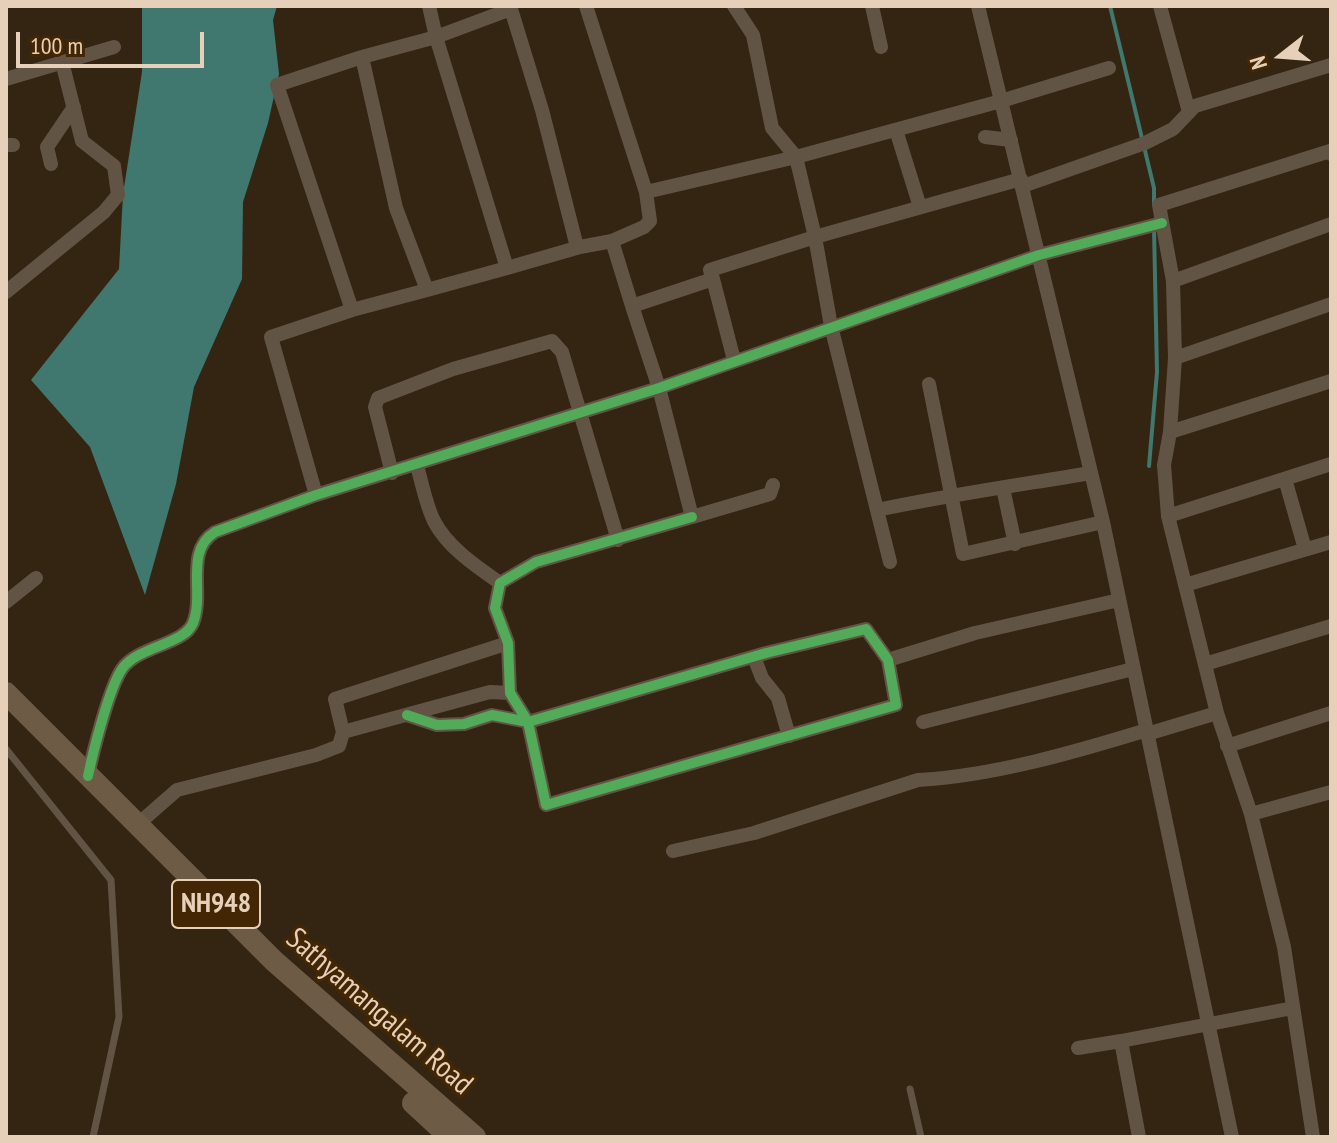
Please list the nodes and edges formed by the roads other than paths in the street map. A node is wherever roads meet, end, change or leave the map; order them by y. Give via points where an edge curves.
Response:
1 (429, 6) edge
2 (586, 6) edge
3 (734, 6) edge
4 (872, 6) edge
5 (978, 6) edge
6 (1160, 6) edge
7 (514, 7) edge
8 (436, 37) junction
9 (114, 47) dead end
10 (881, 47) dead end
11 (362, 57) junction
12 (62, 62) junction
13 (1331, 65) edge
14 (1109, 68) dead end
15 (6, 79) edge
16 (1001, 101) junction
17 (74, 107) junction
18 (1189, 112) junction
19 (896, 130) junction
20 (985, 137) dead end
21 (1011, 140) junction
22 (1331, 152) edge
23 (796, 157) junction
24 (51, 164) dead end
25 (1022, 182) junction
26 (646, 192) junction
27 (920, 207) junction
28 (1157, 224) junction
29 (1331, 224) edge
30 (815, 237) junction
31 (612, 241) junction
32 (580, 247) junction
33 (1039, 255) junction
34 (507, 268) junction
35 (713, 279) junction
36 (1173, 281) junction
37 (427, 290) junction
38 (6, 292) edge
39 (1331, 304) edge
40 (632, 306) junction
41 (352, 310) junction
42 (831, 326) junction
43 (1175, 358) junction
44 (734, 360) junction
45 (1331, 381) edge
46 (929, 384) dead end
47 (659, 388) junction
48 (580, 412) junction
49 (1170, 432) junction
50 (1331, 464) edge
51 (417, 466) junction
52 (392, 473) junction
53 (1091, 473) junction
54 (1285, 479) junction
55 (773, 485) dead end
56 (1003, 488) junction
57 (952, 494) junction
58 (316, 495) junction
59 (877, 510) junction
60 (1168, 516) junction
61 (692, 517) junction
62 (1103, 522) junction
63 (618, 540) junction
64 (1331, 542) edge
65 (1015, 544) junction
66 (1305, 549) junction
67 (890, 562) dead end
68 (36, 578) dead end
69 (500, 583) junction
70 (1185, 585) junction
71 (1119, 600) junction
72 (6, 602) edge
73 (1329, 626) edge
74 (1331, 642) edge
75 (508, 643) junction
76 (754, 657) junction
77 (888, 660) junction
78 (1205, 664) junction
79 (1133, 669) junction
80 (6, 693) edge
81 (510, 693) junction
82 (1217, 713) junction
83 (1331, 713) edge
84 (6, 715) edge
85 (407, 715) junction
86 (528, 722) junction
87 (923, 722) dead end
88 (343, 732) junction
89 (1147, 732) junction
90 (789, 736) junction
91 (1227, 746) junction
92 (6, 749) edge
93 (88, 776) junction
94 (1331, 792) edge
95 (1251, 814) junction
96 (137, 825) junction
97 (673, 851) dead end
98 (1293, 1008) junction
99 (1209, 1023) junction
100 (1121, 1041) junction
101 (1078, 1048) dead end
102 (910, 1089) dead end
103 (93, 1137) edge
104 (450, 1137) edge
105 (475, 1137) edge
106 (921, 1137) edge
107 (1139, 1137) edge
108 (1232, 1137) edge
109 (1313, 1137) edge

1 - 8 street
2 - 26 street
3 - 23 street via 753,35 772,128
4 - 10 street
5 - 16 street
6 - 18 street
7 - 8 street
7 - 32 street
8 - 11 street
8 - 34 street
9 - 12 street
11 - 37 street via 396,208
11 - 41 street via 277,85
12 - 15 street
12 - 17 street
13 - 18 street
14 - 16 street
16 - 19 street
16 - 21 street
17 - 24 street via 47,147
17 - 38 street via 82,141 114,166 118,195
18 - 25 street via 1173,129 1141,144
19 - 23 street
19 - 27 street
20 - 21 street
21 - 25 street
22 - 28 street via 1159,205
23 - 26 street
23 - 30 street
25 - 27 street
25 - 33 street
26 - 31 street via 650,221
27 - 30 street
28 - 33 street
28 - 36 street
29 - 36 street
30 - 35 street via 710,270
30 - 42 street
31 - 32 street
31 - 40 street
32 - 34 street
33 - 42 street
33 - 53 street
34 - 37 street
35 - 40 street
35 - 44 street
36 - 43 street
37 - 41 street
39 - 43 street
40 - 47 street
41 - 58 street via 271,337
42 - 44 street
42 - 59 street
43 - 49 street
44 - 47 street
45 - 49 street
46 - 57 street
47 - 48 street
47 - 61 street
48 - 51 street
48 - 52 street via 562,352 552,341 453,369 375,402
48 - 63 street
49 - 60 street via 1164,465
50 - 54 street
51 - 52 street
51 - 69 street via 434,522 475,566
52 - 58 street
53 - 56 street
53 - 62 street
54 - 60 street
54 - 66 street
55 - 61 street via 770,494
56 - 57 street
56 - 65 street
57 - 59 street
57 - 65 street via 963,554
58 - 93 street via 203,539 193,623 187,633 148,648 123,668
59 - 67 street
60 - 70 street
61 - 63 street
62 - 65 street
62 - 71 street
63 - 69 street via 536,562
64 - 66 street
66 - 70 street
68 - 72 street
69 - 75 street via 495,608
70 - 78 street
71 - 77 street via 975,633
71 - 79 street
73 - 74 street
73 - 78 street
75 - 81 street
75 - 88 street via 335,699
76 - 77 street via 866,629
76 - 86 street
76 - 90 street via 778,698
77 - 90 street via 896,705
78 - 82 street
79 - 87 street
79 - 89 street
80 - 93 highway, Sathyamangalam Road / NH948
81 - 85 street via 490,692
81 - 86 street
82 - 89 street
82 - 91 street
83 - 91 street
84 - 104 highway, Sathyamangalam Road / NH948 via 264,972
85 - 86 street via 437,725 492,715
85 - 88 street
86 - 90 street via 546,805
88 - 96 street via 339,746 316,755 177,790
89 - 97 street via 1069,754 918,780 754,833
89 - 99 street
91 - 95 street
92 - 103 lane via 111,880 119,1017
93 - 96 highway, Sathyamangalam Road / NH948
94 - 95 street
95 - 98 street via 1284,947
96 - 105 highway, Sathyamangalam Road / NH948 via 274,961
98 - 99 street
98 - 109 street
99 - 100 street
99 - 108 street
100 - 101 street
100 - 107 street
102 - 106 lane

